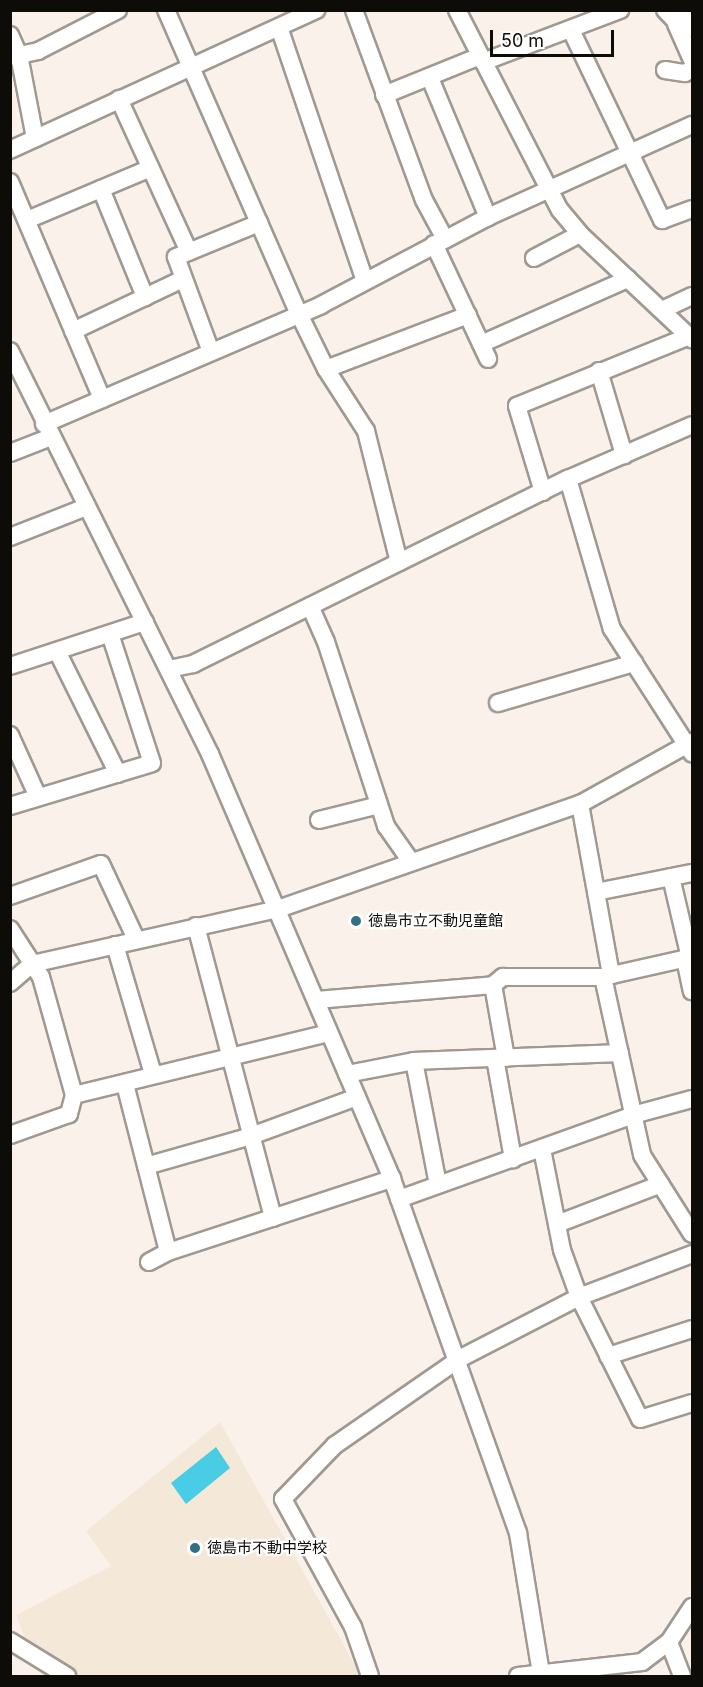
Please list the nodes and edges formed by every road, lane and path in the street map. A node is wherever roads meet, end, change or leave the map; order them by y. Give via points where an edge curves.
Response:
1 (118, 10) edge
2 (166, 10) edge
3 (316, 10) edge
4 (354, 10) edge
5 (457, 10) edge
6 (620, 10) edge
7 (664, 10) edge
8 (587, 16) edge
9 (683, 21) edge
10 (279, 27) junction
11 (571, 30) junction
12 (10, 35) edge
13 (693, 37) edge
14 (14, 56) edge
15 (481, 59) junction
16 (693, 60) edge
17 (190, 66) junction
18 (693, 69) edge
19 (665, 70) dead end
20 (430, 78) junction
21 (384, 95) junction
22 (119, 99) junction
23 (693, 124) edge
24 (35, 138) junction
25 (10, 150) edge
26 (628, 151) junction
27 (151, 168) junction
28 (10, 182) edge
29 (547, 188) junction
30 (101, 189) junction
31 (693, 209) edge
32 (488, 217) junction
33 (27, 220) junction
34 (259, 223) junction
35 (580, 234) junction
36 (440, 242) junction
37 (189, 252) junction
38 (534, 258) dead end
39 (183, 279) junction
40 (628, 279) junction
41 (365, 281) junction
42 (693, 296) edge
43 (145, 297) junction
44 (662, 310) junction
45 (299, 314) junction
46 (468, 315) junction
47 (73, 332) junction
48 (691, 338) edge
49 (10, 351) edge
50 (211, 352) junction
51 (326, 369) junction
52 (599, 371) junction
53 (102, 399) junction
54 (693, 425) edge
55 (48, 431) junction
56 (10, 453) edge
57 (624, 455) junction
58 (568, 479) junction
59 (543, 492) junction
60 (86, 507) junction
61 (10, 537) edge
62 (399, 562) junction
63 (310, 606) junction
64 (145, 622) junction
65 (110, 634) junction
66 (57, 651) junction
67 (634, 663) junction
68 (11, 665) edge
69 (169, 669) junction
70 (498, 703) dead end
71 (10, 735) edge
72 (690, 747) edge
73 (118, 774) junction
74 (38, 797) junction
75 (580, 804) junction
76 (379, 805) junction
77 (10, 806) edge
78 (319, 820) dead end
79 (410, 860) junction
80 (693, 873) edge
81 (671, 877) junction
82 (596, 892) junction
83 (10, 896) edge
84 (278, 909) junction
85 (196, 926) junction
86 (10, 929) edge
87 (136, 939) junction
88 (115, 945) junction
89 (689, 958) edge
90 (32, 964) junction
91 (607, 976) junction
92 (10, 983) edge
93 (493, 985) junction
94 (693, 991) edge
95 (316, 1000) junction
96 (328, 1033) junction
97 (620, 1053) junction
98 (501, 1058) junction
99 (231, 1059) junction
100 (414, 1061) junction
101 (153, 1074) junction
102 (347, 1074) junction
103 (124, 1084) junction
104 (74, 1095) junction
105 (357, 1097) junction
106 (693, 1099) edge
107 (633, 1115) junction
108 (10, 1134) edge
109 (251, 1136) junction
110 (542, 1149) junction
111 (513, 1159) junction
112 (146, 1166) junction
113 (392, 1179) junction
114 (661, 1184) junction
115 (438, 1185) junction
116 (399, 1199) junction
117 (273, 1218) junction
118 (557, 1224) junction
119 (693, 1234) edge
120 (168, 1252) junction
121 (693, 1254) edge
122 (149, 1262) dead end
123 (579, 1297) junction
124 (693, 1329) edge
125 (608, 1356) junction
126 (459, 1359) junction
127 (693, 1403) edge
128 (693, 1607) edge
129 (10, 1641) edge
130 (669, 1642) junction
131 (541, 1674) junction
132 (67, 1677) edge
133 (370, 1677) edge
134 (518, 1677) edge
135 (682, 1677) edge

1 - 14 street via 38,51
2 - 17 street
3 - 10 street
4 - 21 street
5 - 15 street
6 - 8 street
7 - 9 street
8 - 11 street
9 - 13 street
9 - 16 street
10 - 17 street
10 - 41 street
11 - 15 street
11 - 26 street
12 - 14 street
14 - 24 street
15 - 20 street
15 - 29 street
17 - 22 street
17 - 34 street
18 - 19 street via 685,73
20 - 21 street
20 - 32 street
21 - 36 street
22 - 24 street
22 - 27 street
23 - 26 street
24 - 25 street
26 - 29 street
26 - 31 street via 662,220
27 - 30 street
27 - 37 street
28 - 33 street
29 - 32 street
29 - 35 street
30 - 33 street
30 - 43 street
32 - 36 street
33 - 47 street
34 - 37 street
34 - 45 street
35 - 38 street
35 - 40 street
36 - 41 street
36 - 46 street
37 - 39 street via 176,256
39 - 43 street
39 - 50 street
40 - 44 street
40 - 46 street via 485,352
41 - 45 street
42 - 44 street
43 - 47 street
44 - 48 street
45 - 50 street
45 - 51 street
46 - 51 street
47 - 53 street
48 - 52 street
49 - 55 street
50 - 53 street
51 - 62 street via 366,431
52 - 57 street
52 - 59 street via 517,406
53 - 55 street
54 - 57 street
55 - 56 street
55 - 60 street
57 - 58 street
58 - 59 street
58 - 67 street via 612,629
59 - 62 street
60 - 61 street
60 - 64 street
62 - 63 street
63 - 69 street via 193,664
63 - 76 street via 326,642
64 - 65 street
64 - 69 street
65 - 66 street
65 - 73 street via 152,763
66 - 68 street
66 - 73 street
67 - 70 street
67 - 72 street
69 - 84 street
71 - 74 street
72 - 75 street
73 - 74 street
74 - 77 street
75 - 79 street
75 - 82 street
76 - 78 street
76 - 79 street via 386,826
79 - 84 street
80 - 81 street
81 - 82 street
81 - 89 street
82 - 91 street
83 - 87 street via 100,864
84 - 85 street
84 - 95 street
85 - 87 street
85 - 99 street
86 - 90 street
87 - 88 street
88 - 90 street
88 - 101 street
89 - 91 street
89 - 94 street
90 - 92 street
90 - 104 street via 40,978
91 - 93 street via 503,977
91 - 97 street
93 - 95 street
93 - 98 street
95 - 96 street
96 - 99 street
96 - 102 street
97 - 98 street
97 - 107 street
98 - 100 street
98 - 111 street
99 - 101 street
99 - 109 street
100 - 102 street
100 - 115 street
101 - 103 street
102 - 105 street
103 - 104 street
103 - 112 street
104 - 108 street via 69,1114
105 - 109 street
105 - 113 street
106 - 107 street
107 - 110 street
107 - 114 street via 642,1155
109 - 112 street
109 - 117 street
110 - 111 street
110 - 118 street
111 - 115 street
112 - 120 street
113 - 116 street
113 - 117 street
114 - 118 street
114 - 119 street
115 - 116 street
116 - 126 street
117 - 120 street
118 - 123 street
120 - 122 street
121 - 123 street
123 - 125 street
123 - 126 street
124 - 125 street
125 - 127 street via 640,1419
126 - 131 street via 518,1533
126 - 133 street via 335,1444 283,1499 353,1627
128 - 130 street
129 - 132 street
130 - 131 street via 642,1662
130 - 135 street
131 - 134 street

